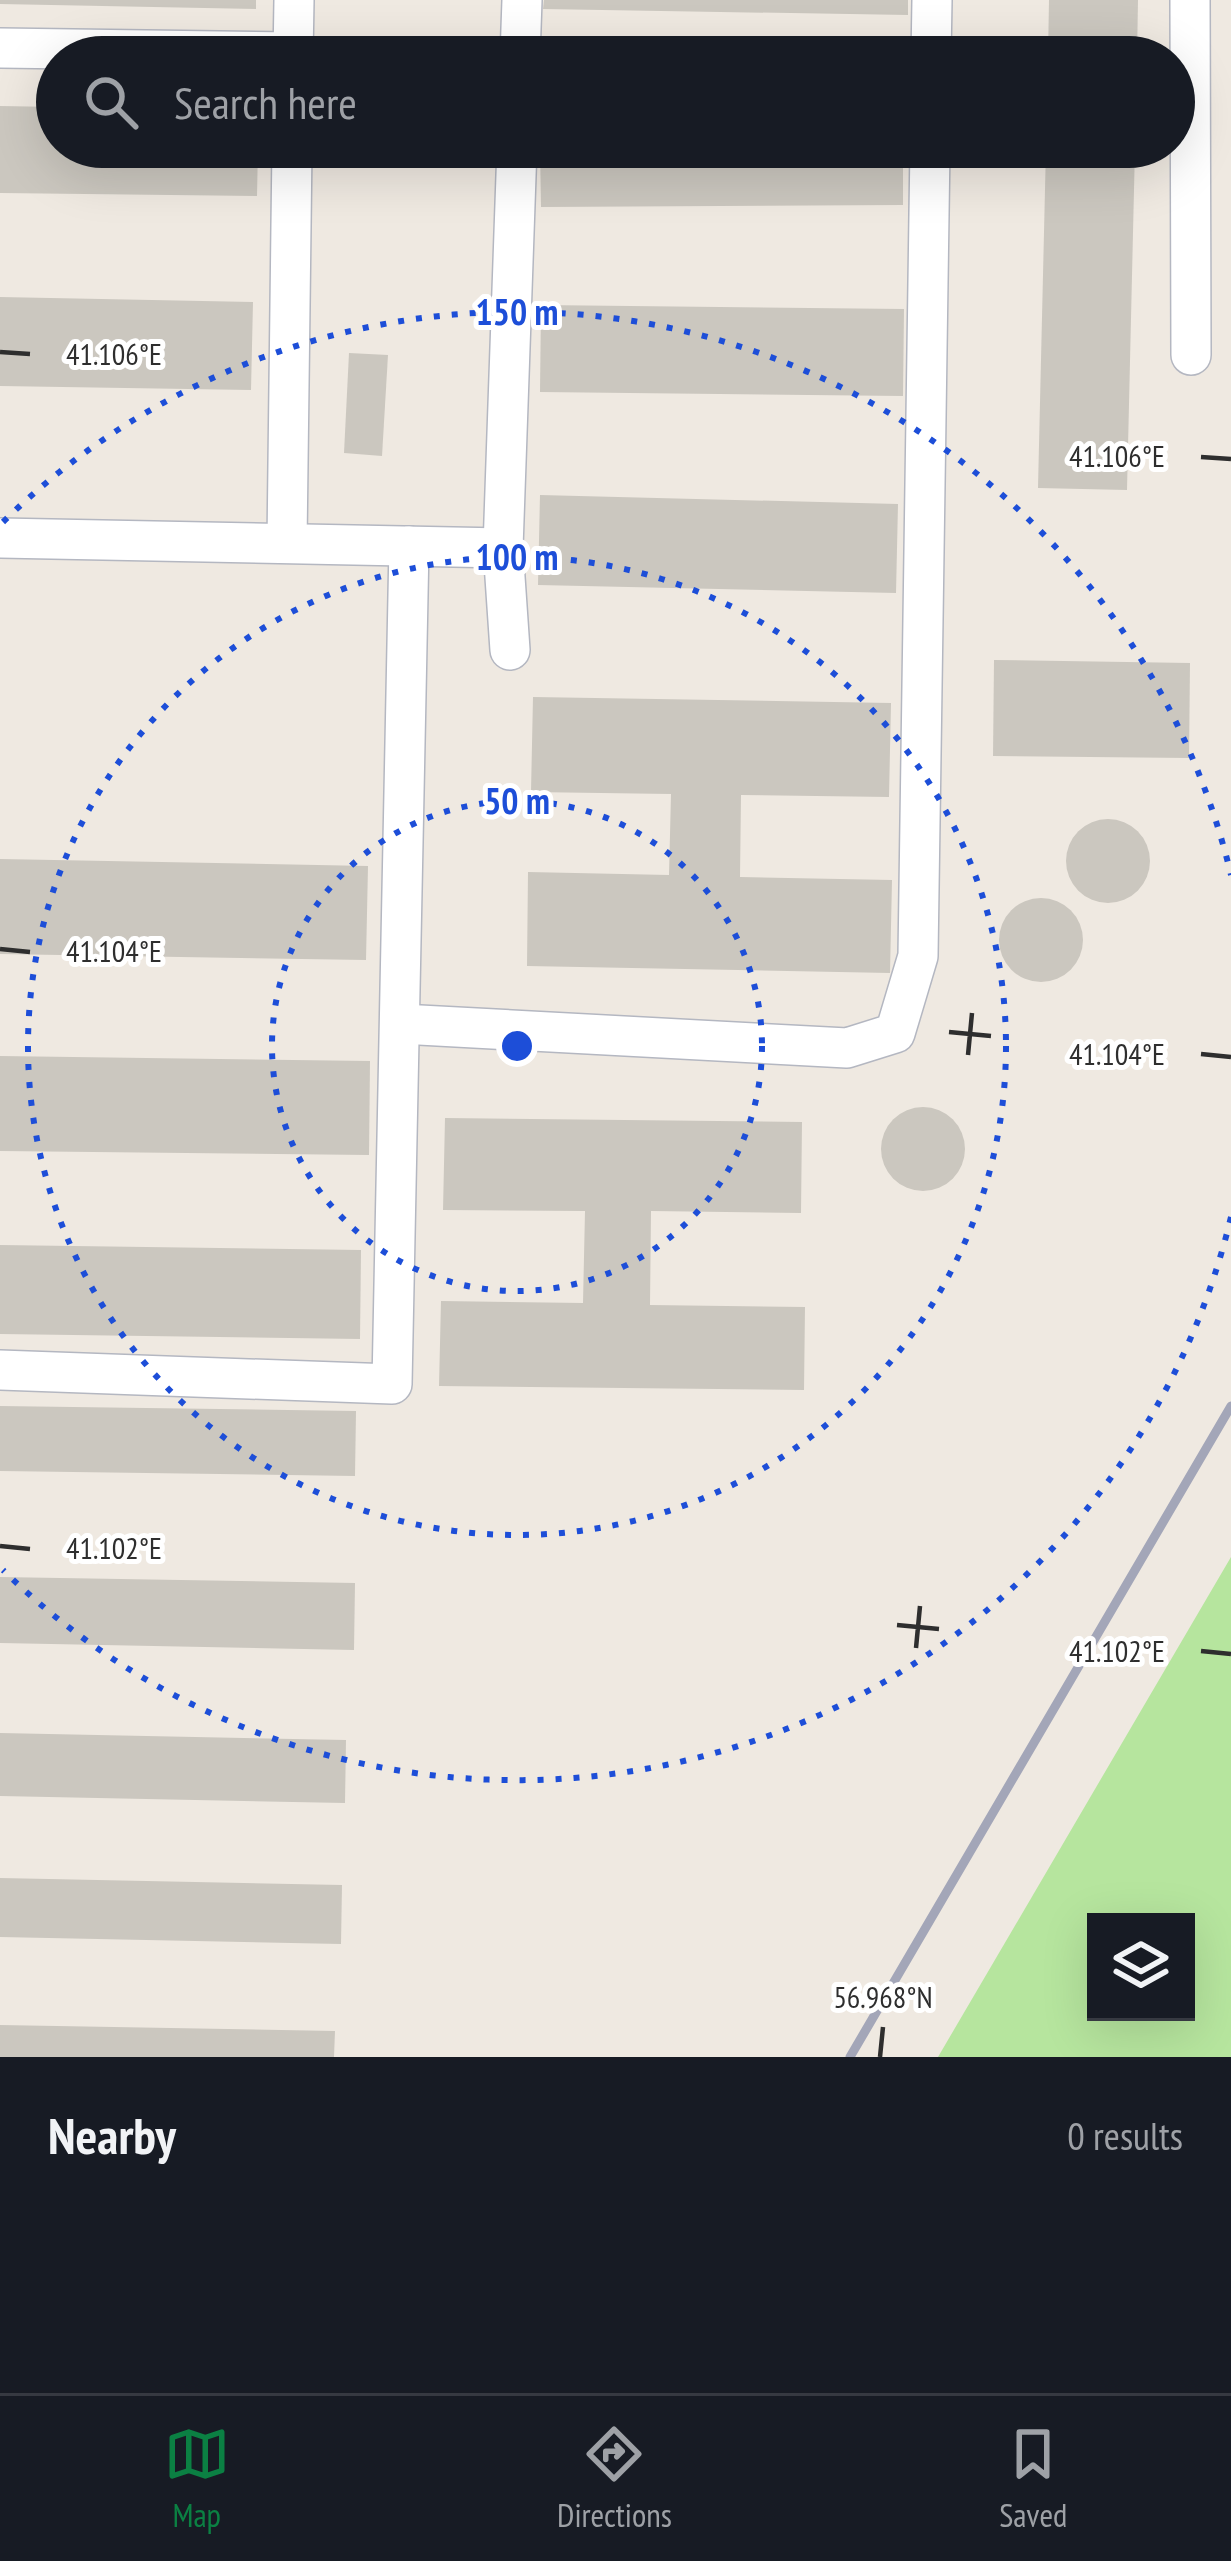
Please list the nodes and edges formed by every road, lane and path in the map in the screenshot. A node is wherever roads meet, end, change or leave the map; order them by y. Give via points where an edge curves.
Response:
1 (294, 0) edge
2 (522, 0) edge
3 (932, 0) edge
4 (1190, 0) edge
5 (293, 36) edge
6 (521, 36) edge
7 (931, 36) edge
8 (1190, 36) edge
9 (0, 48) edge
10 (36, 49) edge
11 (292, 168) edge
12 (516, 168) edge
13 (930, 168) edge
14 (1190, 168) edge
15 (1191, 355) dead end
16 (0, 538) edge
17 (286, 543) junction
18 (409, 546) junction
19 (503, 548) junction
20 (510, 650) dead end
21 (401, 1024) junction
22 (0, 1370) edge

1 - 5 lane
2 - 6 lane
3 - 7 lane
4 - 8 lane
9 - 10 lane
11 - 17 lane
12 - 19 lane
13 - 21 lane via 918,956 895,1033 847,1048
14 - 15 lane
16 - 17 lane
17 - 18 lane
18 - 19 lane
18 - 21 lane
19 - 20 lane
21 - 22 lane via 392,1384

